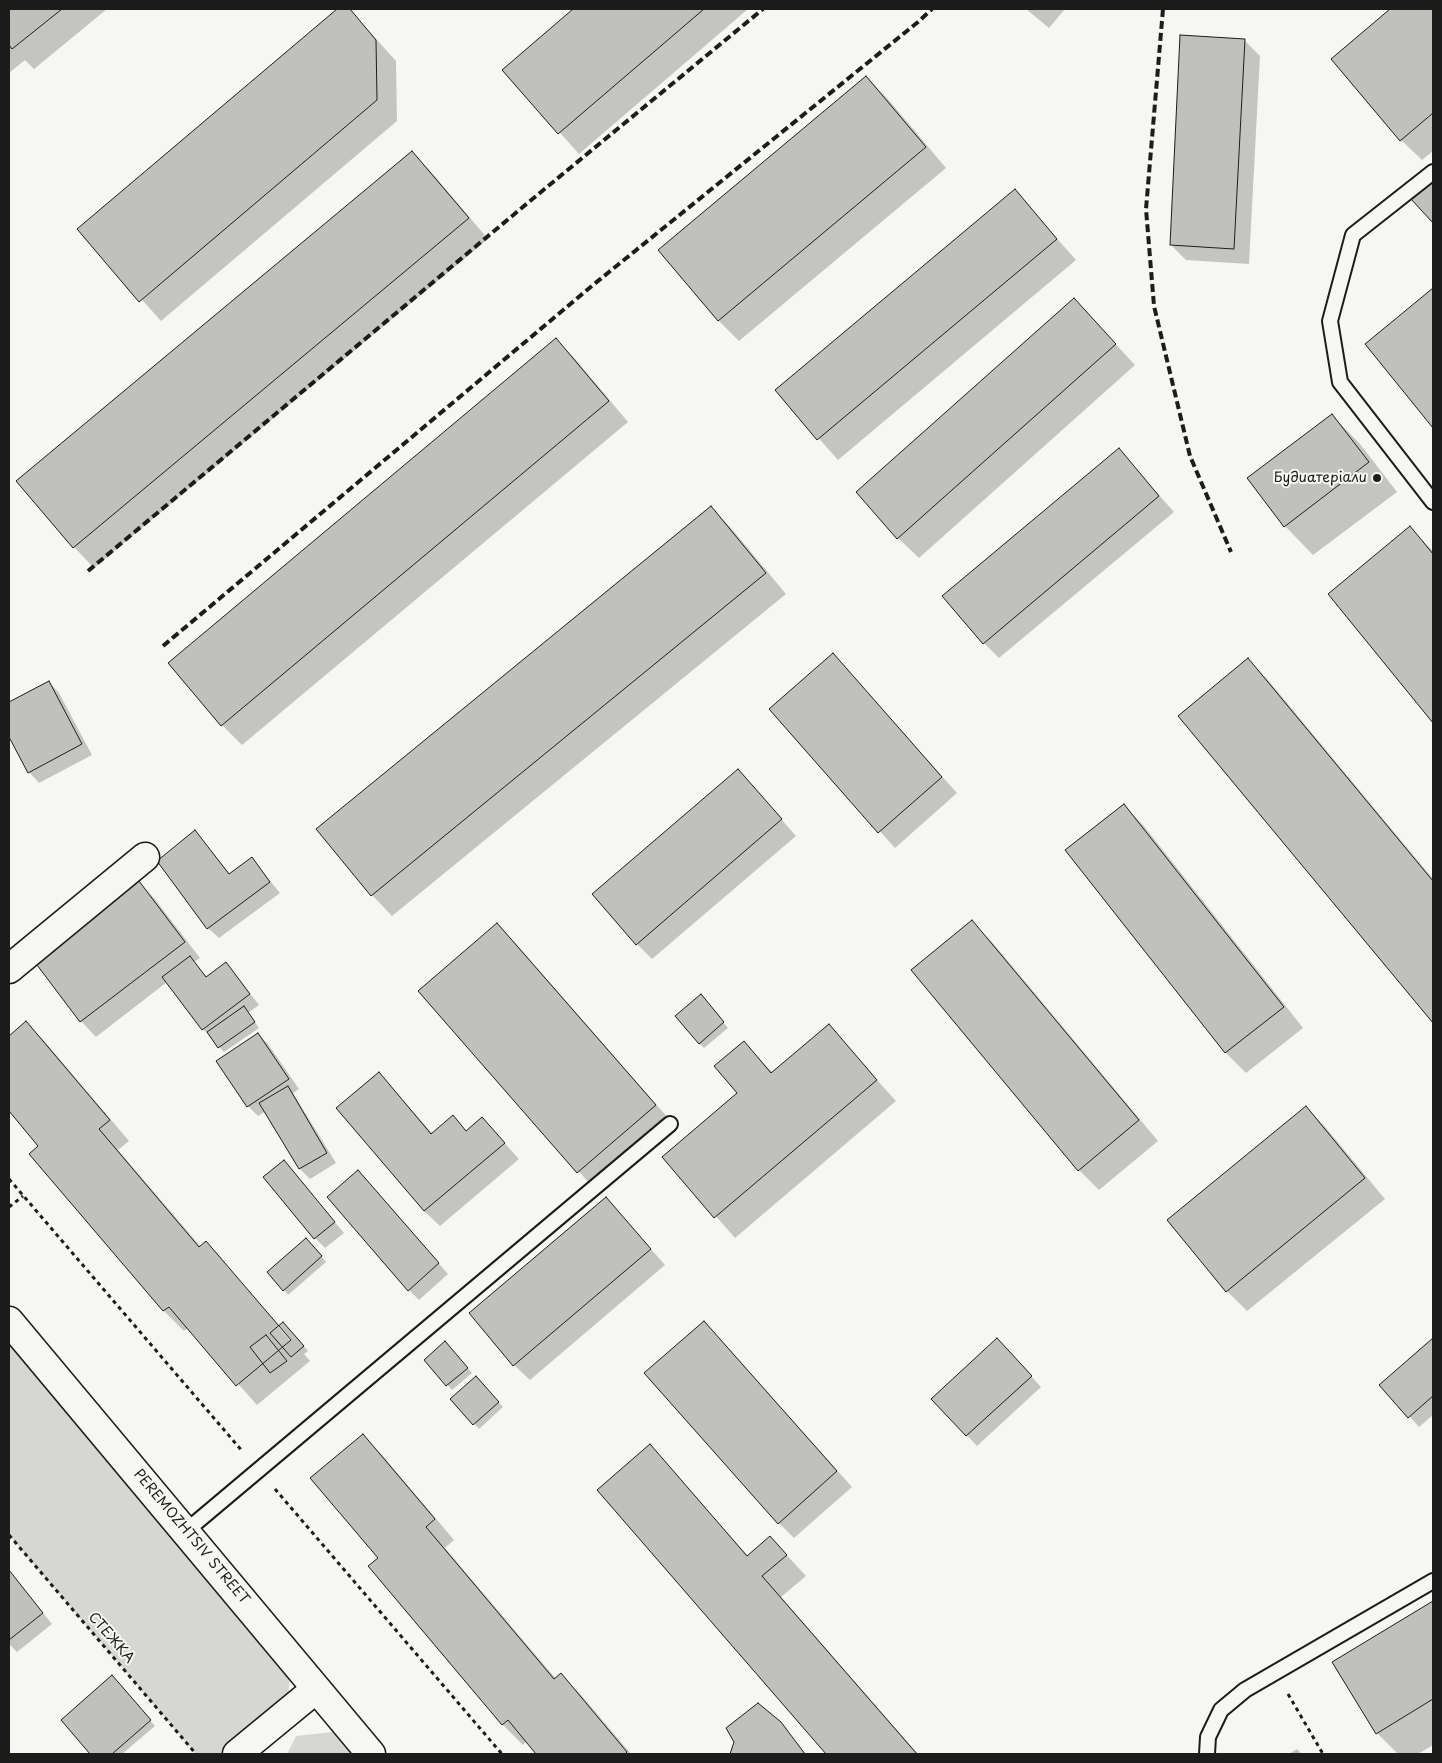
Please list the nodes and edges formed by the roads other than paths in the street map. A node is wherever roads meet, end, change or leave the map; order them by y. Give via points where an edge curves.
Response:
1 (1433, 172) edge
2 (1433, 502) edge
3 (145, 858) dead end
4 (9, 969) edge
5 (670, 1124) dead end
6 (9, 1321) edge
7 (186, 1531) junction
8 (1433, 1581) edge
9 (316, 1689) junction
10 (237, 1754) edge
11 (372, 1754) edge
12 (1207, 1754) edge

1 - 2 lane via 1353,235 1330,320 1340,382
3 - 4 street
5 - 7 lane
6 - 7 street, PEREMOZHTSIV STREET
7 - 9 street, PEREMOZHTSIV STREET
8 - 12 lane via 1245,1690 1221,1710 1208,1737
9 - 10 street
9 - 11 street, PEREMOZHTSIV STREET

